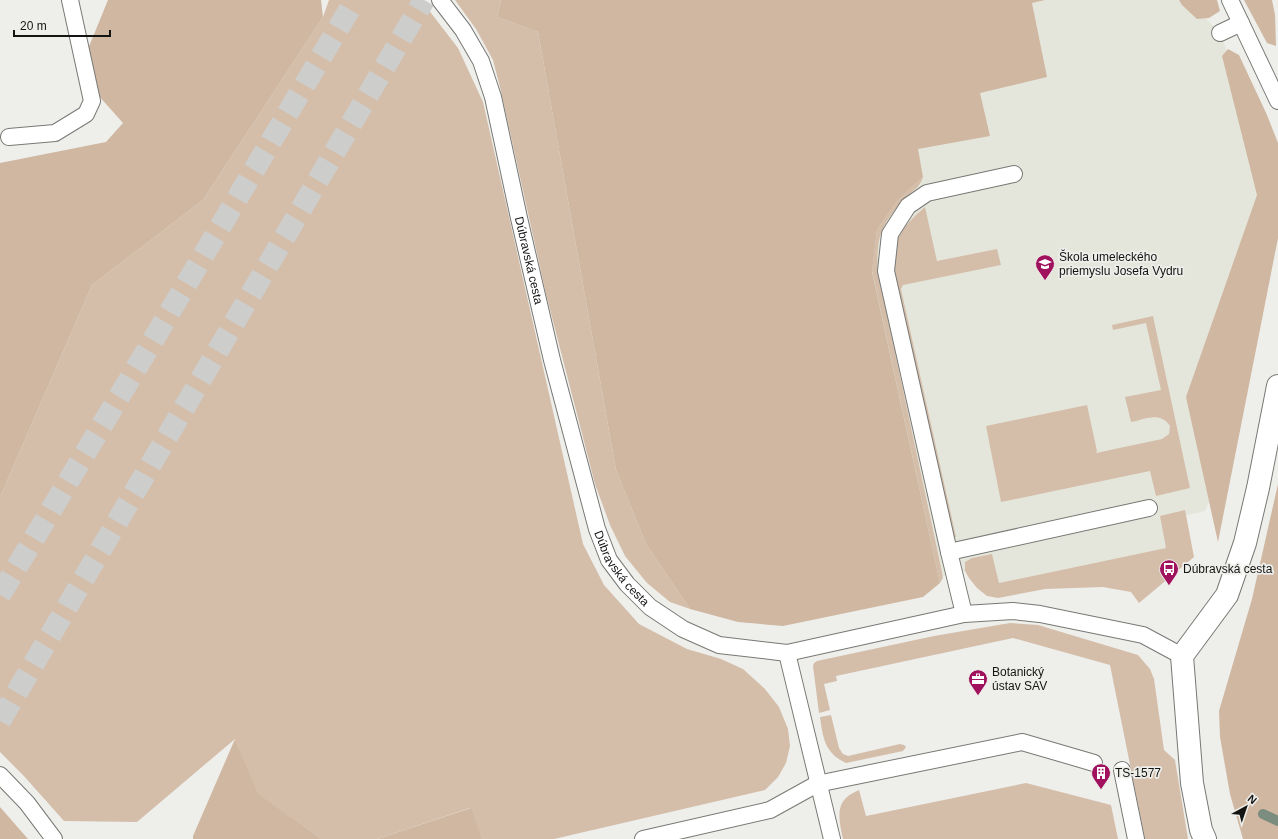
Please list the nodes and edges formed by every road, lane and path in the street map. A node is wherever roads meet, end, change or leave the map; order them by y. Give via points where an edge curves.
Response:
1 (70, 0) edge
2 (440, 0) edge
3 (1230, 0) edge
4 (1241, 23) junction
5 (1220, 33) dead end
6 (1278, 101) edge
7 (9, 137) dead end
8 (1014, 174) dead end
9 (1278, 386) edge
10 (1149, 508) dead end
11 (949, 552) junction
12 (964, 614) junction
13 (786, 653) junction
14 (1182, 656) junction
15 (1094, 763) dead end
16 (1122, 770) dead end
17 (0, 776) edge
18 (817, 784) junction
19 (54, 839) edge
20 (643, 839) edge
21 (832, 839) edge
22 (1136, 839) edge
23 (1205, 839) edge

1 - 7 lane via 92,101 86,114 55,133
2 - 13 lane, Dúbravská cesta via 463,30 481,61 493,97 552,360 597,529 609,560 627,584 650,607 683,629 720,646
3 - 4 lane
4 - 5 lane
4 - 6 lane
8 - 11 lane via 927,193 908,206 890,234 886,271
9 - 14 street via 1245,543 1227,595
10 - 11 lane
11 - 12 lane
12 - 13 lane, Dúbravská cesta
12 - 14 lane, Dúbravská cesta via 1013,611 1040,614 1143,635
13 - 18 lane
14 - 23 street via 1192,782
15 - 18 lane via 1022,742
16 - 22 lane
17 - 19 lane via 27,803
18 - 20 lane via 770,810
18 - 21 lane

